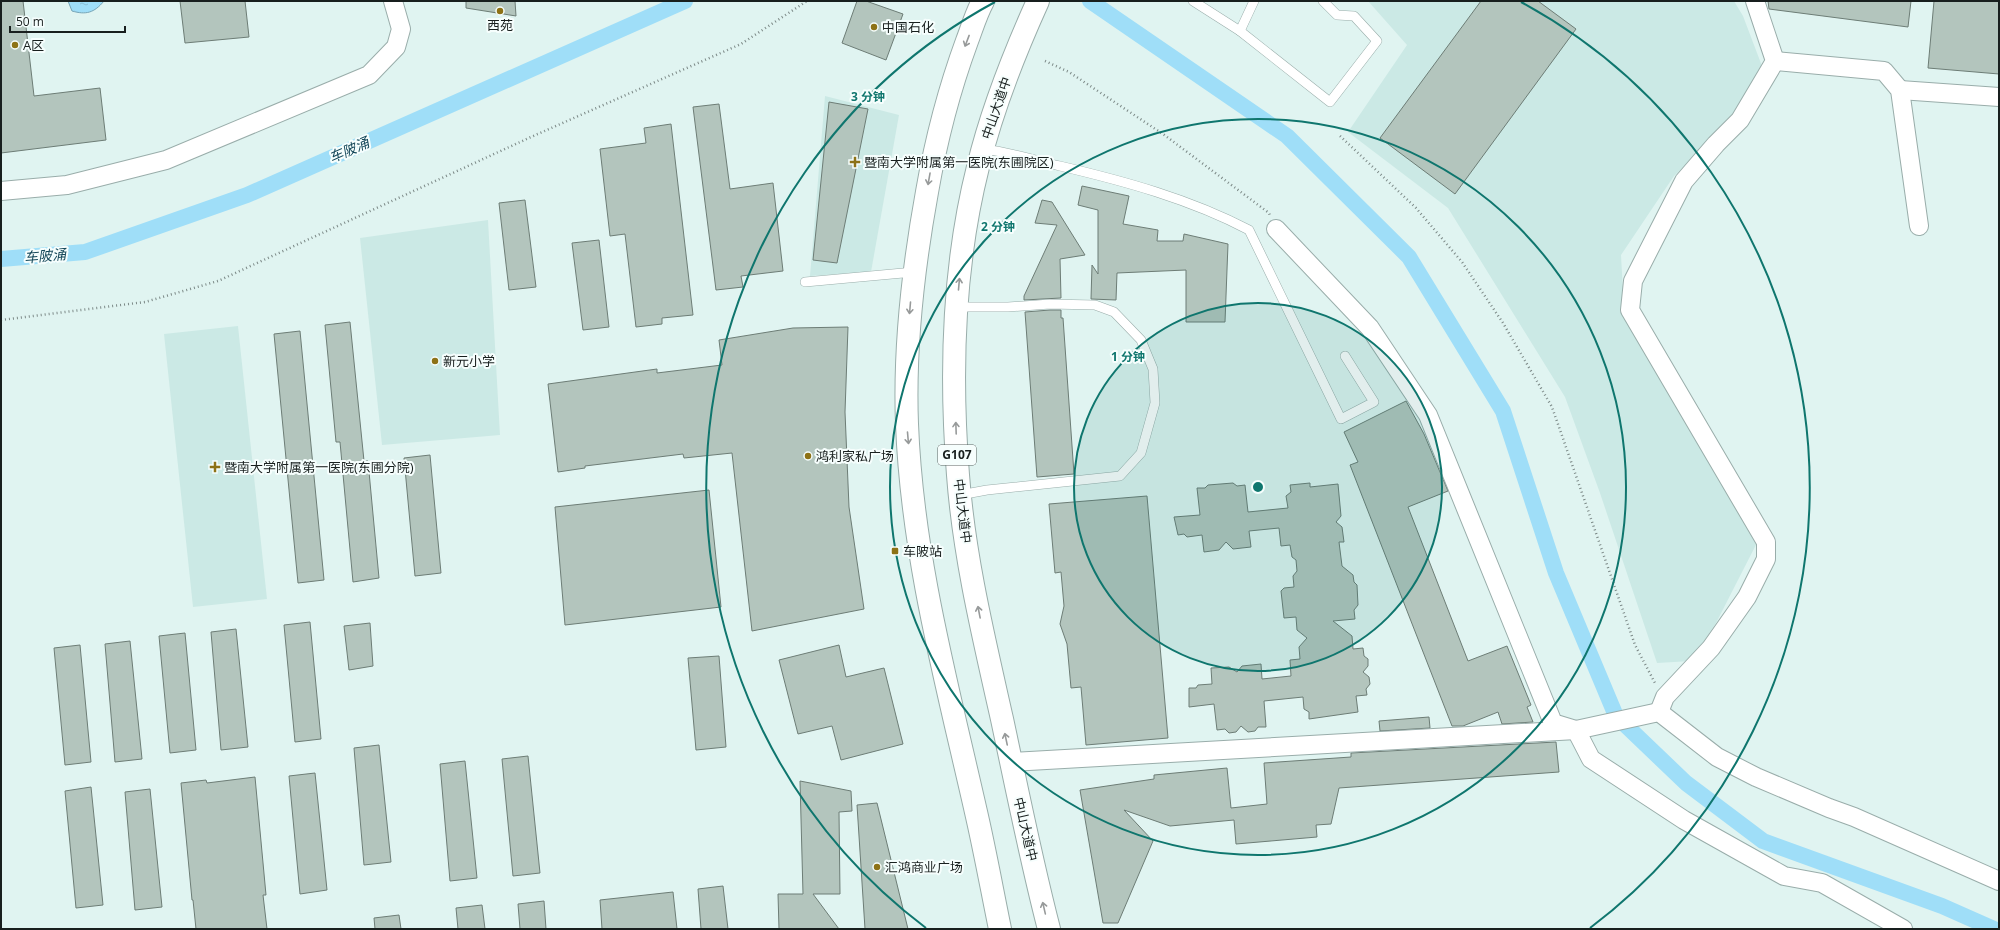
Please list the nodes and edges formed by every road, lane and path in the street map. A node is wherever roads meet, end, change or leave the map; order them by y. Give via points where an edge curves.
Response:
1 (807, 1) edge
2 (1038, 1) edge
3 (1193, 1) edge
4 (1254, 1) edge
5 (1323, 1) edge
6 (1756, 1) edge
7 (398, 2) edge
8 (982, 3) edge
9 (1240, 31) junction
10 (1045, 61) dead end
11 (1775, 61) junction
12 (1900, 90) junction
13 (1999, 97) edge
14 (1340, 136) dead end
15 (982, 149) junction
16 (1, 191) edge
17 (1919, 226) dead end
18 (1276, 229) joint
19 (914, 272) junction
20 (806, 282) dead end
21 (957, 307) junction
22 (1, 320) edge
23 (1345, 356) dead end
24 (960, 495) junction
25 (1659, 712) junction
26 (1576, 730) junction
27 (1011, 762) junction
28 (1999, 881) edge
29 (1000, 929) edge
30 (1049, 929) edge
31 (1903, 929) edge

1 - 22 path via 741,44 524,140 218,281 145,302
2 - 15 highway, 中山大道中 / G107 via 996,106
3 - 9 lane
4 - 9 lane
5 - 9 lane via 1337,15 1354,16 1377,41 1330,102
6 - 11 street
7 - 16 street via 401,29 396,47 369,75 166,160 67,185
8 -> 19 highway via 944,109 934,150
10 - 18 path via 1069,72 1163,134 1269,213
11 - 12 street via 1884,71
11 - 25 street via 1740,120 1684,181 1633,281 1630,310 1766,542 1766,559 1747,597 1712,648 1665,696
12 - 13 street
12 - 17 street
14 - 25 path via 1416,208 1462,262 1503,324 1552,407 1635,645 1656,685
21 -> 15 highway, 中山大道中 / G107 via 964,238
15 - 23 lane via 1095,174 1180,200 1249,230 1341,419 1374,402
18 - 26 street via 1370,328 1428,414 1553,723
19 - 20 lane
19 -> 29 highway via 909,322 907,391 917,531 948,692
24 -> 21 highway, 中山大道中 / G107 via 955,406
21 - 24 lane via 1065,304 1095,305 1114,312 1141,340 1153,369 1155,403 1141,453 1120,476
27 -> 24 highway, 中山大道中 / G107 via 982,626
25 - 26 street
25 - 28 street via 1717,757 1756,777
26 - 27 street
26 - 31 street via 1590,759 1684,820 1784,876 1822,883
30 -> 27 highway, 中山大道中 / G107

